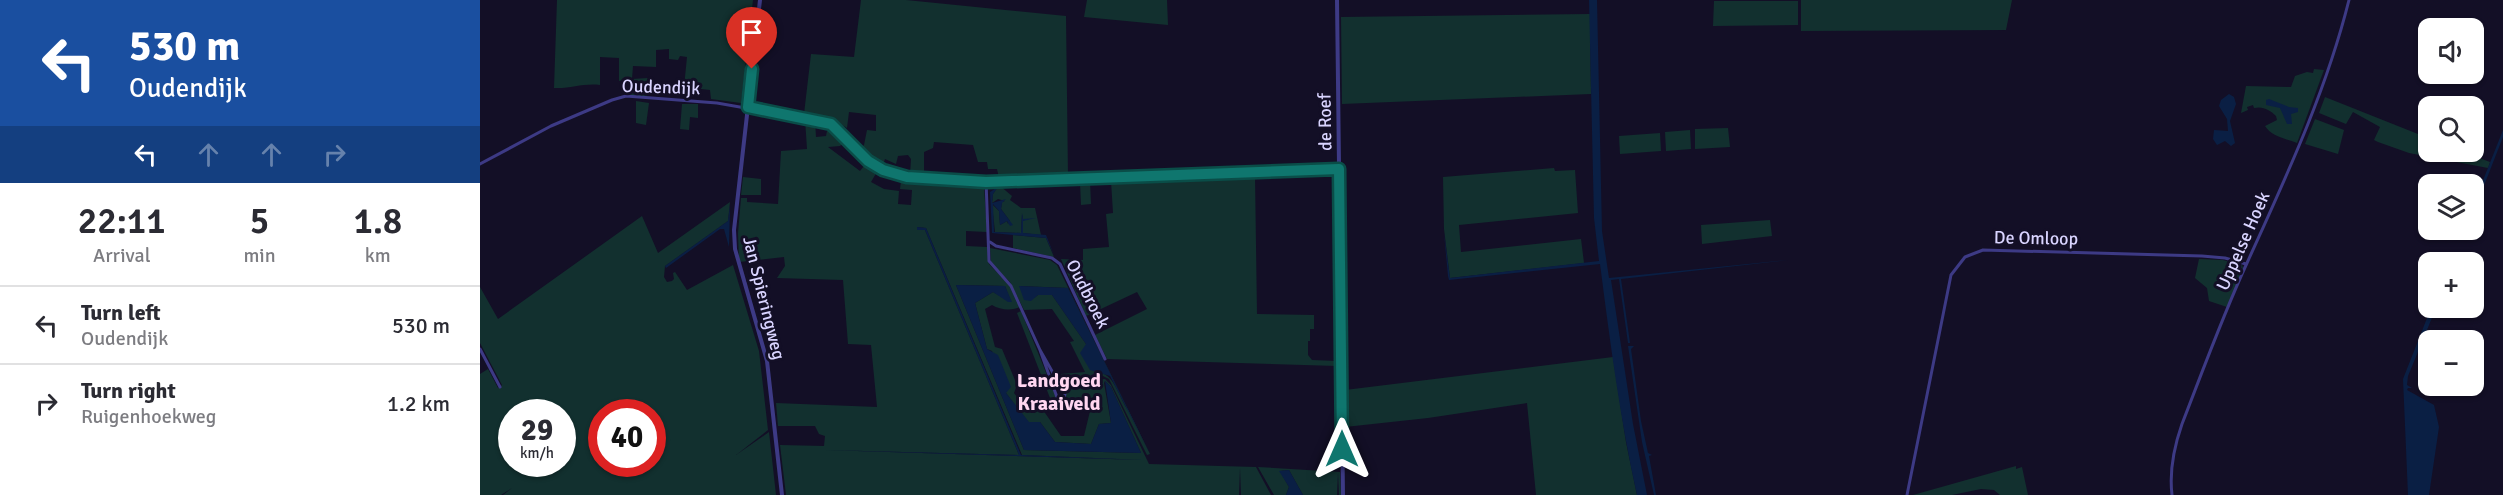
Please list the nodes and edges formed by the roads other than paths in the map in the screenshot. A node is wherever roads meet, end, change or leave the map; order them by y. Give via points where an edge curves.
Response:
1 (760, 0) edge
2 (1337, 0) edge
3 (2349, 0) edge
4 (748, 107) junction
5 (480, 164) edge
6 (1339, 169) junction
7 (986, 182) junction
8 (990, 242) junction
9 (2246, 264) junction
10 (480, 350) edge
11 (1040, 351) junction
12 (1105, 359) dead end
13 (500, 387) dead end
14 (782, 495) edge
15 (1343, 495) edge
16 (1907, 495) edge
17 (2172, 495) edge

1 - 4 street, Jan Spieringweg
2 - 6 street, de Roef
3 - 9 street, Uppelse Hoek via 2309,122
4 - 5 street, Oudendijk via 626,96 551,126
4 - 7 street, Oudendijk via 831,124 868,161 897,175
4 - 14 street, Jan Spieringweg via 735,249 767,361
6 - 7 street, Oudendijk
6 - 15 street, de Roef
7 - 8 street
8 - 11 street via 989,261 1011,286
8 - 12 street, Oudbroek via 1053,258 1060,264
9 - 16 street, De Omloop via 2202,256 1983,250 1965,257 1951,275
9 - 17 street, Uppelse Hoek via 2175,444
10 - 13 street
11 - 11 street via 1058,400 1063,402 1065,394

